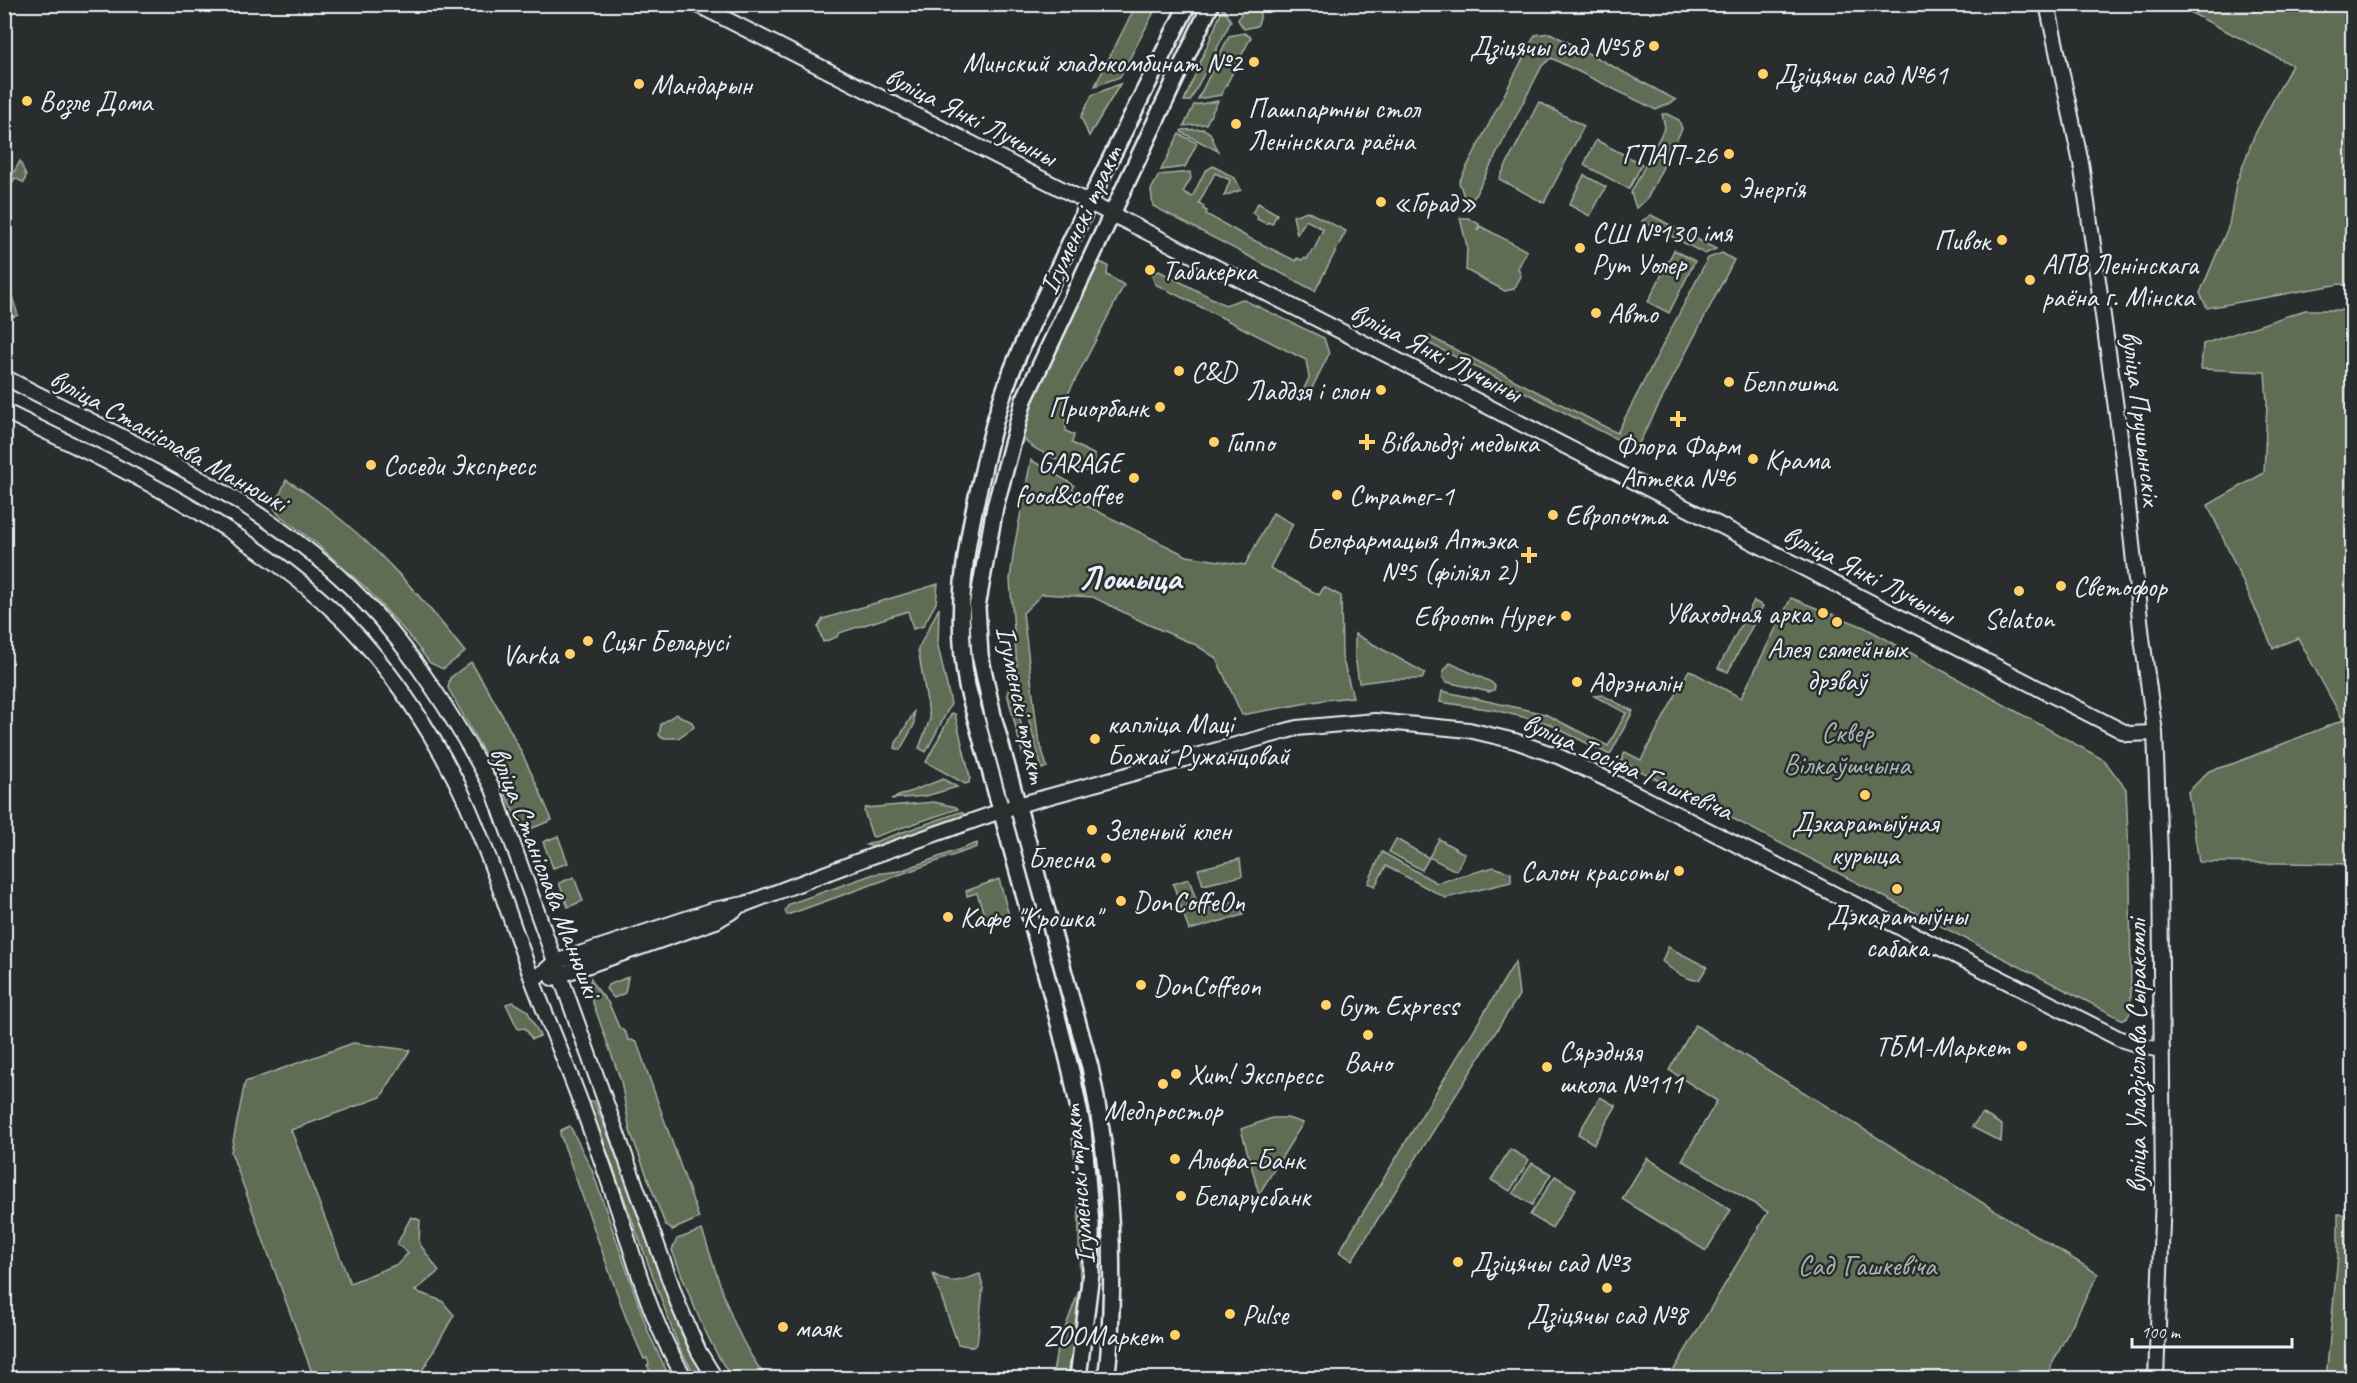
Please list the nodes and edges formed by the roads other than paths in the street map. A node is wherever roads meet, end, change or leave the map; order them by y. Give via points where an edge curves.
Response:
1 (696, 4) edge
2 (1188, 4) edge
3 (1211, 4) edge
4 (2047, 4) edge
5 (1088, 204) junction
6 (1110, 214) junction
7 (4, 377) edge
8 (4, 411) edge
9 (2155, 733) junction
10 (1018, 806) junction
11 (1001, 811) junction
12 (745, 904) junction
13 (555, 962) junction
14 (560, 977) junction
15 (533, 981) junction
16 (2162, 1050) junction
17 (685, 1378) edge
18 (715, 1378) edge
19 (1078, 1378) edge
20 (1106, 1378) edge
21 (2156, 1378) edge

1 - 5 street, вуліца Янкі Лучыны
2 - 5 main road, Ігуменскі тракт
3 - 6 main road, Ігуменскі тракт
4 - 9 street, вуліца Прушынскіх via 2088,209 2123,458
5 - 6 street, вуліца Янкі Лучыны
5 - 11 main road, Ігуменскі тракт via 1003,395 967,540 960,612 962,660
6 - 9 street, вуліца Янкі Лучыны via 2128,734
6 - 10 main road, Ігуменскі тракт via 1018,417 990,528 977,607 985,681
7 - 13 street, вуліца Станіслава Манюшкі via 257,513 361,598 430,683 492,789
8 - 15 street, вуліца Станіслава Манюшкі via 165,492 245,541 343,620 406,699 461,792
9 - 16 street, вуліца Уладзіслава Сыракомлі
10 - 11 street, вуліца Іосіфа Гашкевіча
10 - 16 street, вуліца Іосіфа Гашкевіча via 1297,728 1375,721 1469,730 1515,741 1605,777 2120,1039
10 - 20 main road, Ігуменскі тракт via 1090,1067 1101,1121 1112,1272
11 - 12 street, вуліца Іосіфа Гашкевіча
11 - 19 main road, Ігуменскі тракт via 1083,1129 1091,1273
12 - 13 street via 713,910
12 - 14 street via 716,921
13 - 14 street, вуліца Станіслава Манюшкі
13 - 15 street
14 - 15 street
14 - 18 street, вуліца Станіслава Манюшкі via 679,1306
15 - 17 street, вуліца Станіслава Манюшкі via 615,1199 653,1317
16 - 21 street, вуліца Уладзіслава Сыракомлі via 2162,1226

